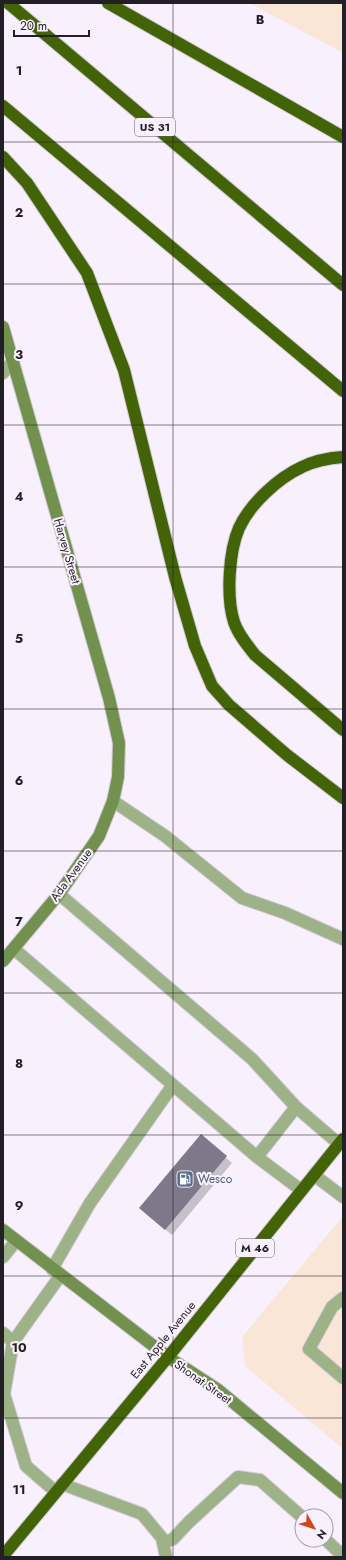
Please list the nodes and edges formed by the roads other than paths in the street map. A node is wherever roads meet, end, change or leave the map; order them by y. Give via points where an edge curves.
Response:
1 (8, 3) edge
2 (108, 3) edge
3 (3, 106) edge
4 (343, 137) edge
5 (3, 157) edge
6 (343, 285) edge
7 (3, 327) edge
8 (13, 361) junction
9 (3, 373) edge
10 (343, 391) edge
11 (343, 457) edge
12 (343, 730) edge
13 (118, 777) joint
14 (343, 798) edge
15 (113, 801) junction
16 (59, 894) junction
17 (343, 939) edge
18 (14, 949) junction
19 (3, 961) edge
20 (172, 1085) junction
21 (296, 1107) junction
22 (341, 1141) edge
23 (257, 1158) junction
24 (314, 1175) junction
25 (302, 1190) junction
26 (343, 1197) edge
27 (3, 1230) edge
28 (16, 1241) junction
29 (3, 1258) edge
30 (56, 1272) junction
31 (343, 1298) edge
32 (3, 1333) edge
33 (13, 1342) junction
34 (168, 1357) junction
35 (343, 1378) edge
36 (59, 1488) junction
37 (343, 1493) edge
38 (294, 1510) edge
39 (163, 1543) junction
40 (334, 1548) edge
41 (3, 1556) edge
42 (343, 1556) edge
43 (166, 1557) edge

1 - 6 highway, US 31
2 - 4 highway
3 - 10 highway
5 - 14 highway via 27,183 88,273 124,370 175,577 195,646 212,686 229,705 287,755
7 - 8 street, Harvey Street
8 - 9 street
8 - 13 street, Harvey Street via 109,698 119,743
11 - 12 highway via 329,458 302,467 277,482 254,505 239,528 230,563 230,593 234,622 255,655
13 - 15 street, Ada Avenue
15 - 16 street, Ada Avenue via 99,836
15 - 17 street via 166,836 242,898 285,912
16 - 18 street, Ada Avenue
16 - 21 street via 252,1059
18 - 19 street, Ada Avenue
18 - 20 street
20 - 23 street
20 - 30 street via 90,1203
21 - 22 street
21 - 23 street
22 - 24 highway, East Apple Avenue / M 46
23 - 25 street
24 - 25 highway, East Apple Avenue / M 46
24 - 26 street
25 - 34 highway, East Apple Avenue / M 46
27 - 28 street, Shonat Street
28 - 29 street
28 - 30 street, Shonat Street
30 - 33 street
30 - 34 street, Shonat Street
31 - 35 street via 332,1307 309,1349
32 - 33 street
33 - 36 street via 4,1394 26,1466
34 - 36 highway, East Apple Avenue / M 46
34 - 37 street, Shonat Street via 217,1389
36 - 39 street via 142,1514 162,1538
36 - 41 highway, East Apple Avenue / M 46
38 - 39 street via 260,1480 238,1477 173,1539
39 - 43 street
40 - 42 street

